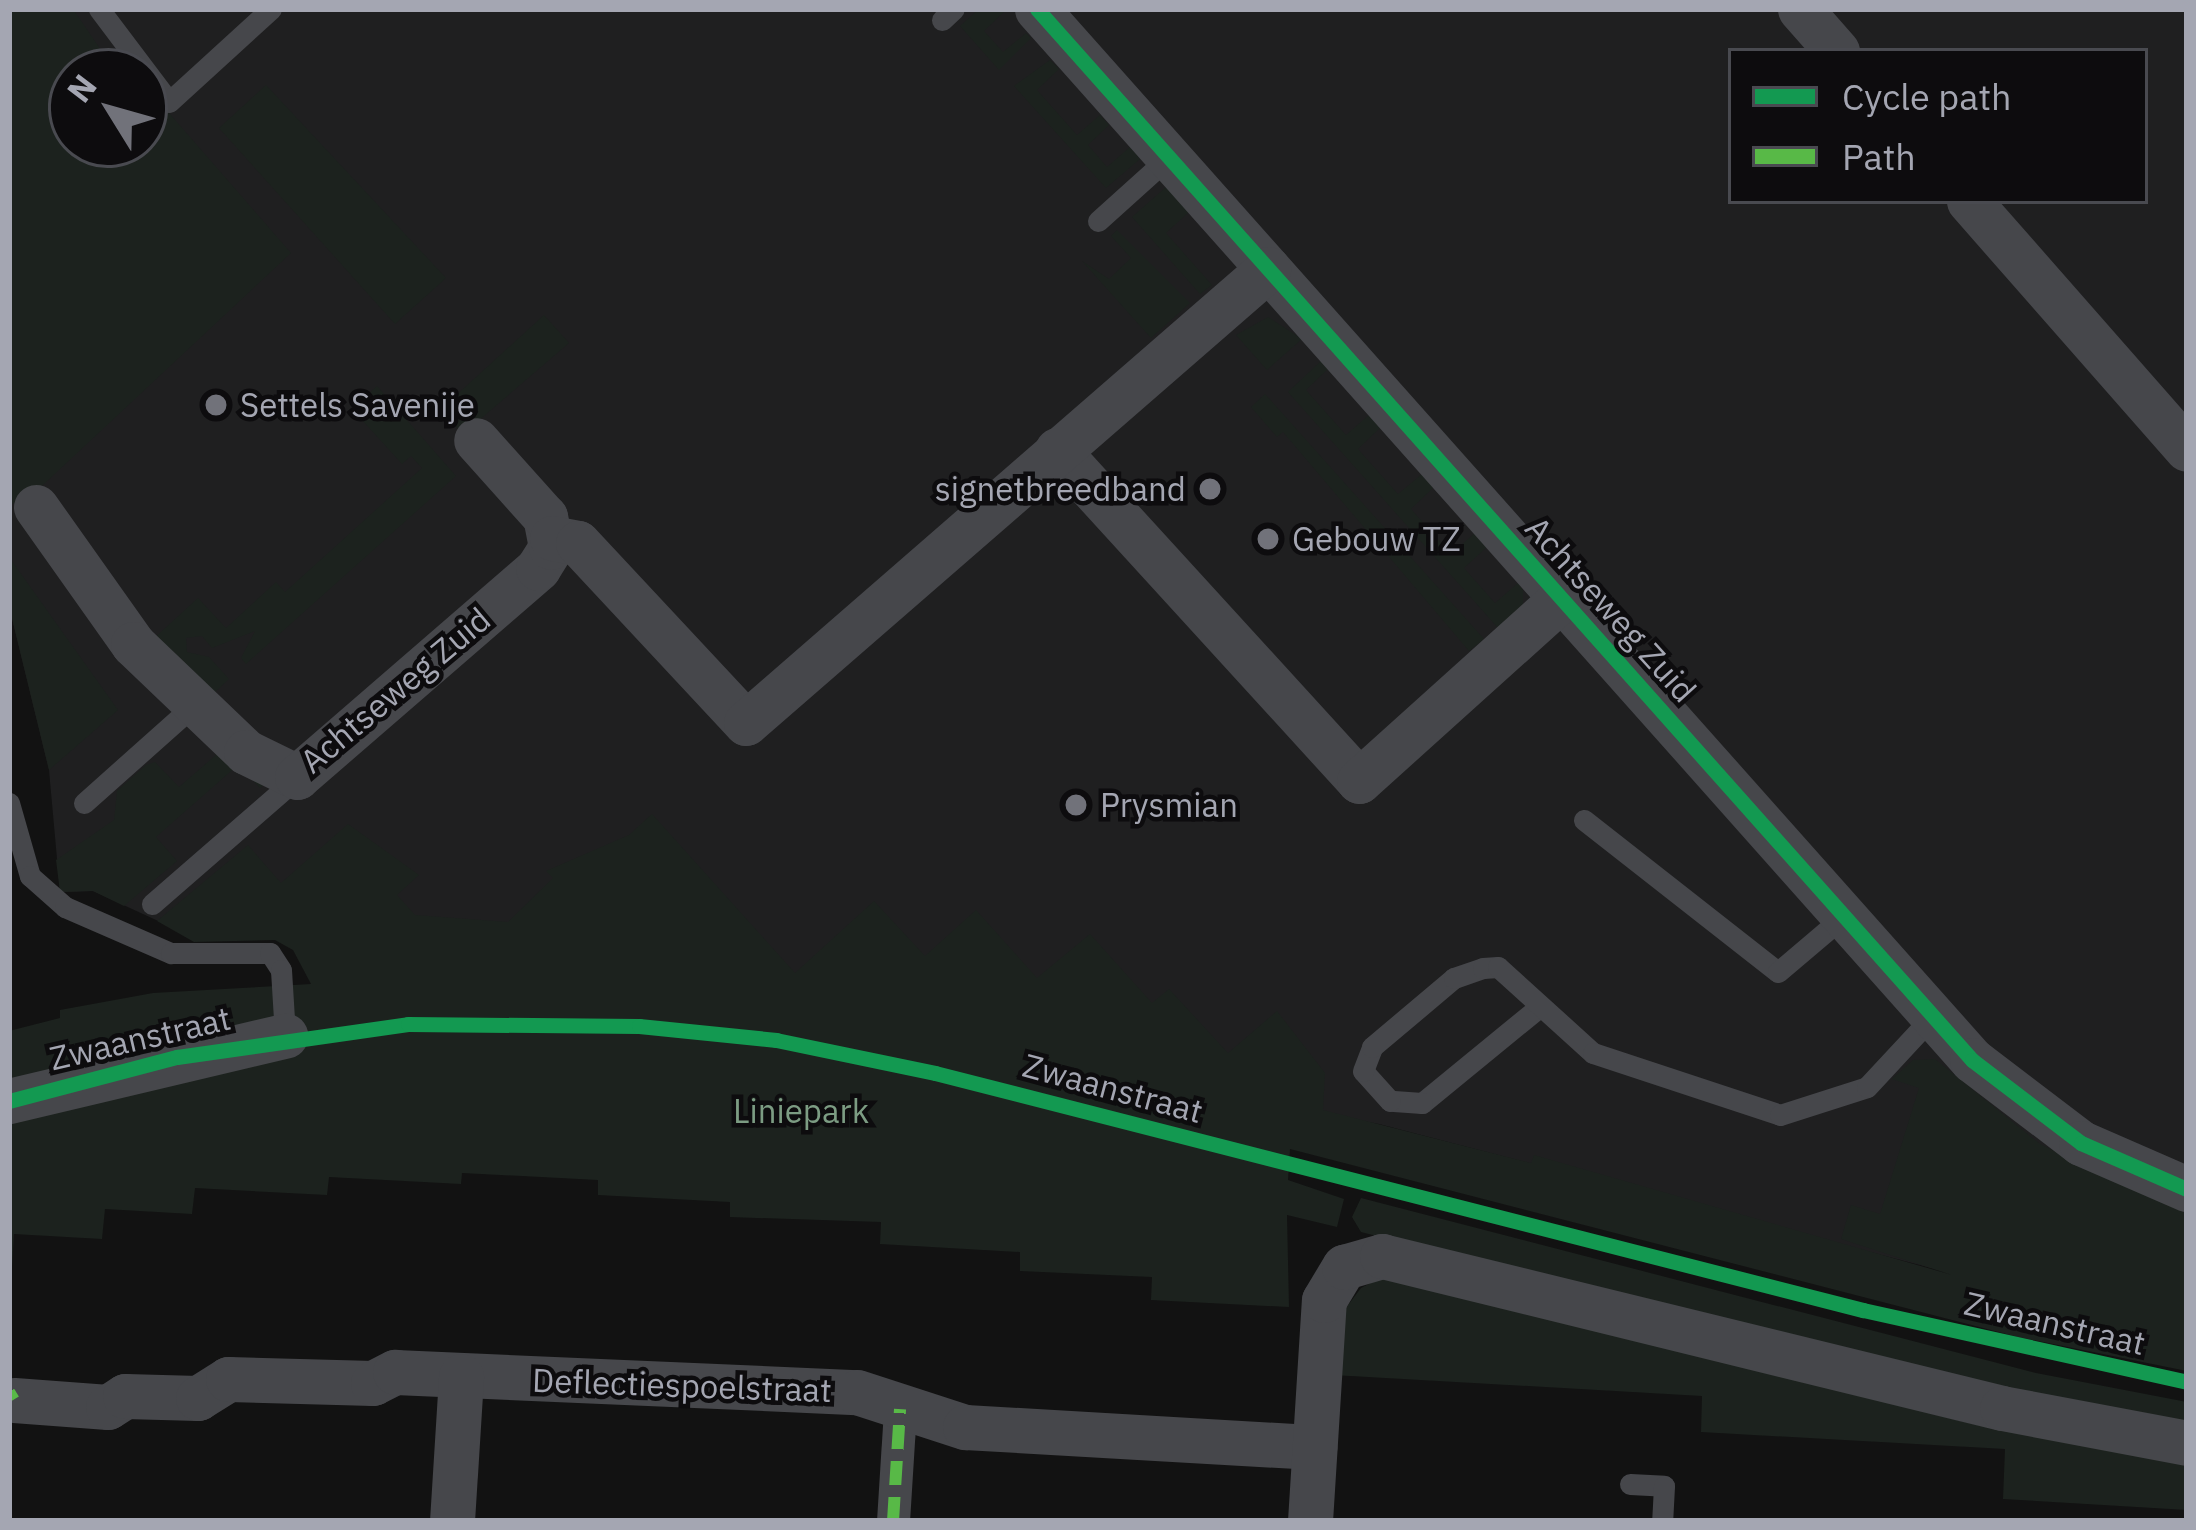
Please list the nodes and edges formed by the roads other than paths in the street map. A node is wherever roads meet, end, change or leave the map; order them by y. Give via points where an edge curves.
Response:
1 (99, 9) edge
2 (272, 9) edge
3 (1037, 9) edge
4 (1800, 9) edge
5 (1834, 48) edge
6 (1169, 157) junction
7 (1972, 204) edge
8 (1098, 221) dead end
9 (1268, 269) junction
10 (476, 440) dead end
11 (2187, 449) edge
12 (1058, 450) junction
13 (36, 507) dead end
14 (553, 538) junction
15 (1562, 598) junction
16 (195, 704) junction
17 (297, 777) junction
18 (9, 803) edge
19 (84, 803) dead end
20 (1584, 820) dead end
21 (152, 904) dead end
22 (1844, 916) junction
23 (1538, 1008) junction
24 (1933, 1016) junction
25 (285, 1036) joint
26 (9, 1101) edge
27 (2187, 1189) edge
28 (461, 1376) junction
29 (14, 1400) dead end
30 (900, 1408) junction
31 (2187, 1443) edge
32 (1314, 1447) junction
33 (1630, 1484) dead end
34 (452, 1521) edge
35 (893, 1521) edge
36 (1310, 1521) edge
37 (1662, 1521) edge

1 - 2 lane via 169,102
3 - 6 street, Achtseweg Zuid
4 - 5 street
6 - 8 lane
6 - 9 street, Achtseweg Zuid
7 - 11 street
9 - 12 street
9 - 15 street, Achtseweg Zuid
10 - 14 street via 545,517
12 - 14 street via 746,723 578,542
12 - 15 street, Achtseweg Zuid via 1359,781
13 - 16 street, Achtseweg Zuid via 133,644
14 - 17 street, Achtseweg Zuid via 538,568
15 - 22 street, Achtseweg Zuid
16 - 17 street, Achtseweg Zuid via 246,752
16 - 19 lane
17 - 21 lane
18 - 25 lane, Zwaanstraat via 30,876 65,908 171,952 244,948 275,957
20 - 22 lane via 1778,972
22 - 24 street, Achtseweg Zuid
23 - 23 lane via 1498,967 1468,971 1372,1047 1365,1078 1390,1101 1422,1102
23 - 24 lane via 1593,1053 1780,1115 1867,1087
24 - 27 street, Achtseweg Zuid via 2019,1102 2081,1143
25 - 26 street, Zwaanstraat
28 - 29 street, Deflectiespoelstraat via 228,1379 198,1398 125,1396 108,1407
28 - 30 street, Deflectiespoelstraat via 857,1392
28 - 34 street
30 - 32 street, Deflectiespoelstraat via 964,1427
30 - 35 street
31 - 32 street via 2002,1408 1405,1257 1356,1260 1336,1275 1324,1300
32 - 36 street
33 - 37 lane via 1664,1486

